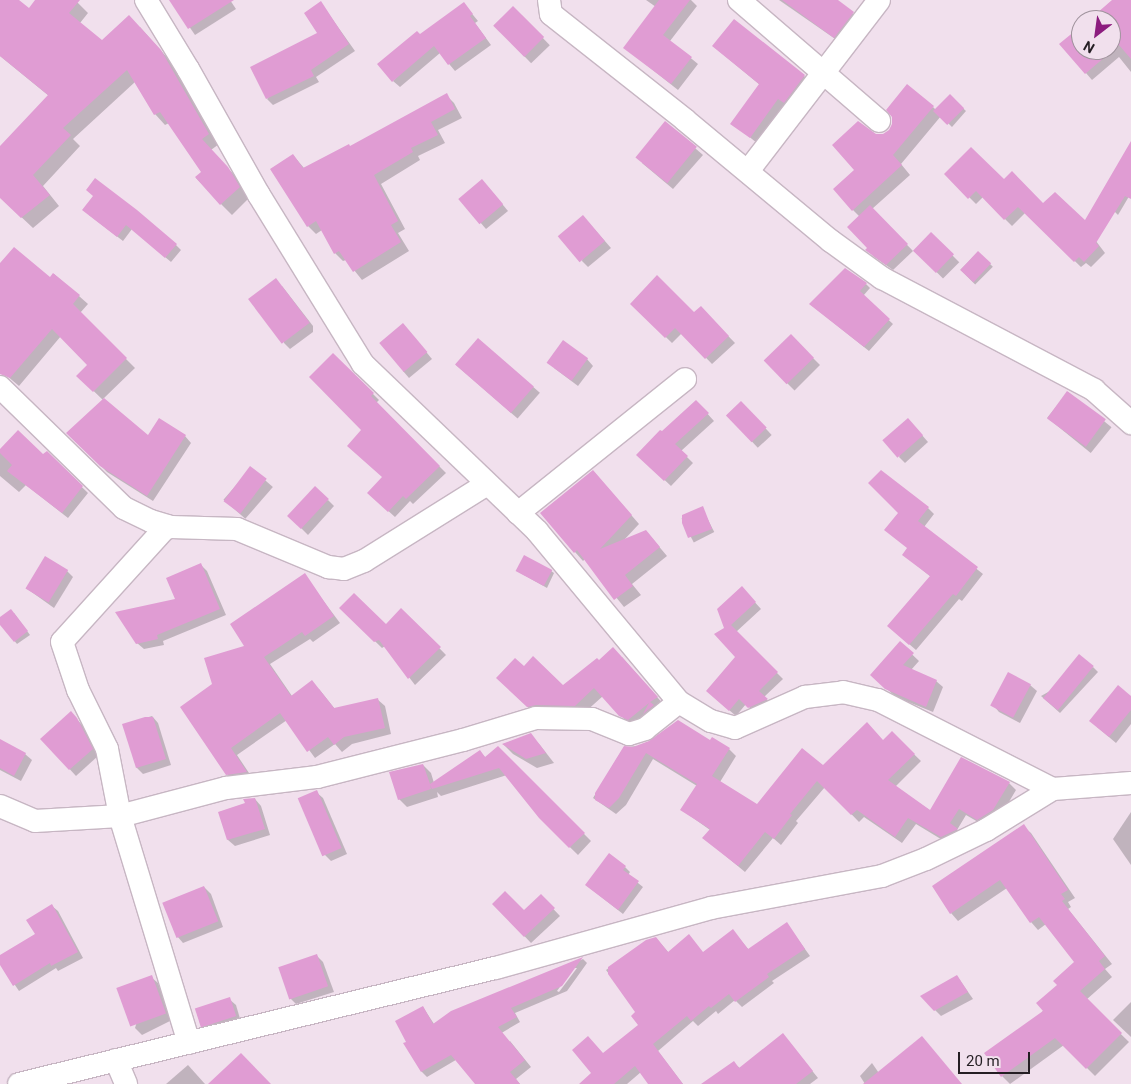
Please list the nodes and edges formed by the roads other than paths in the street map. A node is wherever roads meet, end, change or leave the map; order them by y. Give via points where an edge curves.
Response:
1 (146, 0) edge
2 (739, 0) edge
3 (879, 0) edge
4 (546, 5) edge
5 (823, 73) junction
6 (879, 121) dead end
7 (748, 172) junction
8 (685, 379) dead end
9 (0, 387) edge
10 (1131, 422) edge
11 (487, 484) junction
12 (518, 513) junction
13 (168, 526) junction
14 (679, 702) junction
15 (1131, 783) edge
16 (1053, 789) junction
17 (0, 806) edge
18 (120, 816) junction
19 (189, 1043) junction
20 (116, 1060) junction
21 (19, 1084) edge
22 (126, 1084) edge

1 - 11 street via 259,195 363,364
2 - 5 street
3 - 5 street
4 - 7 street
5 - 6 street
5 - 7 street
7 - 10 street via 831,241 882,278 1094,390
8 - 12 street
9 - 13 street via 124,508
11 - 12 street
11 - 13 street via 364,561 344,569 328,567 237,529
12 - 14 street via 537,531
13 - 18 street via 62,642 78,690 107,749
14 - 16 street via 711,721 735,728 805,697 843,692 878,700
14 - 18 street via 645,730 629,734 592,719 536,718 317,777 226,788
15 - 16 street
16 - 19 street via 986,830 882,876 711,908 496,968
17 - 18 street via 35,821
18 - 19 street
19 - 20 street
20 - 21 street
20 - 22 street

